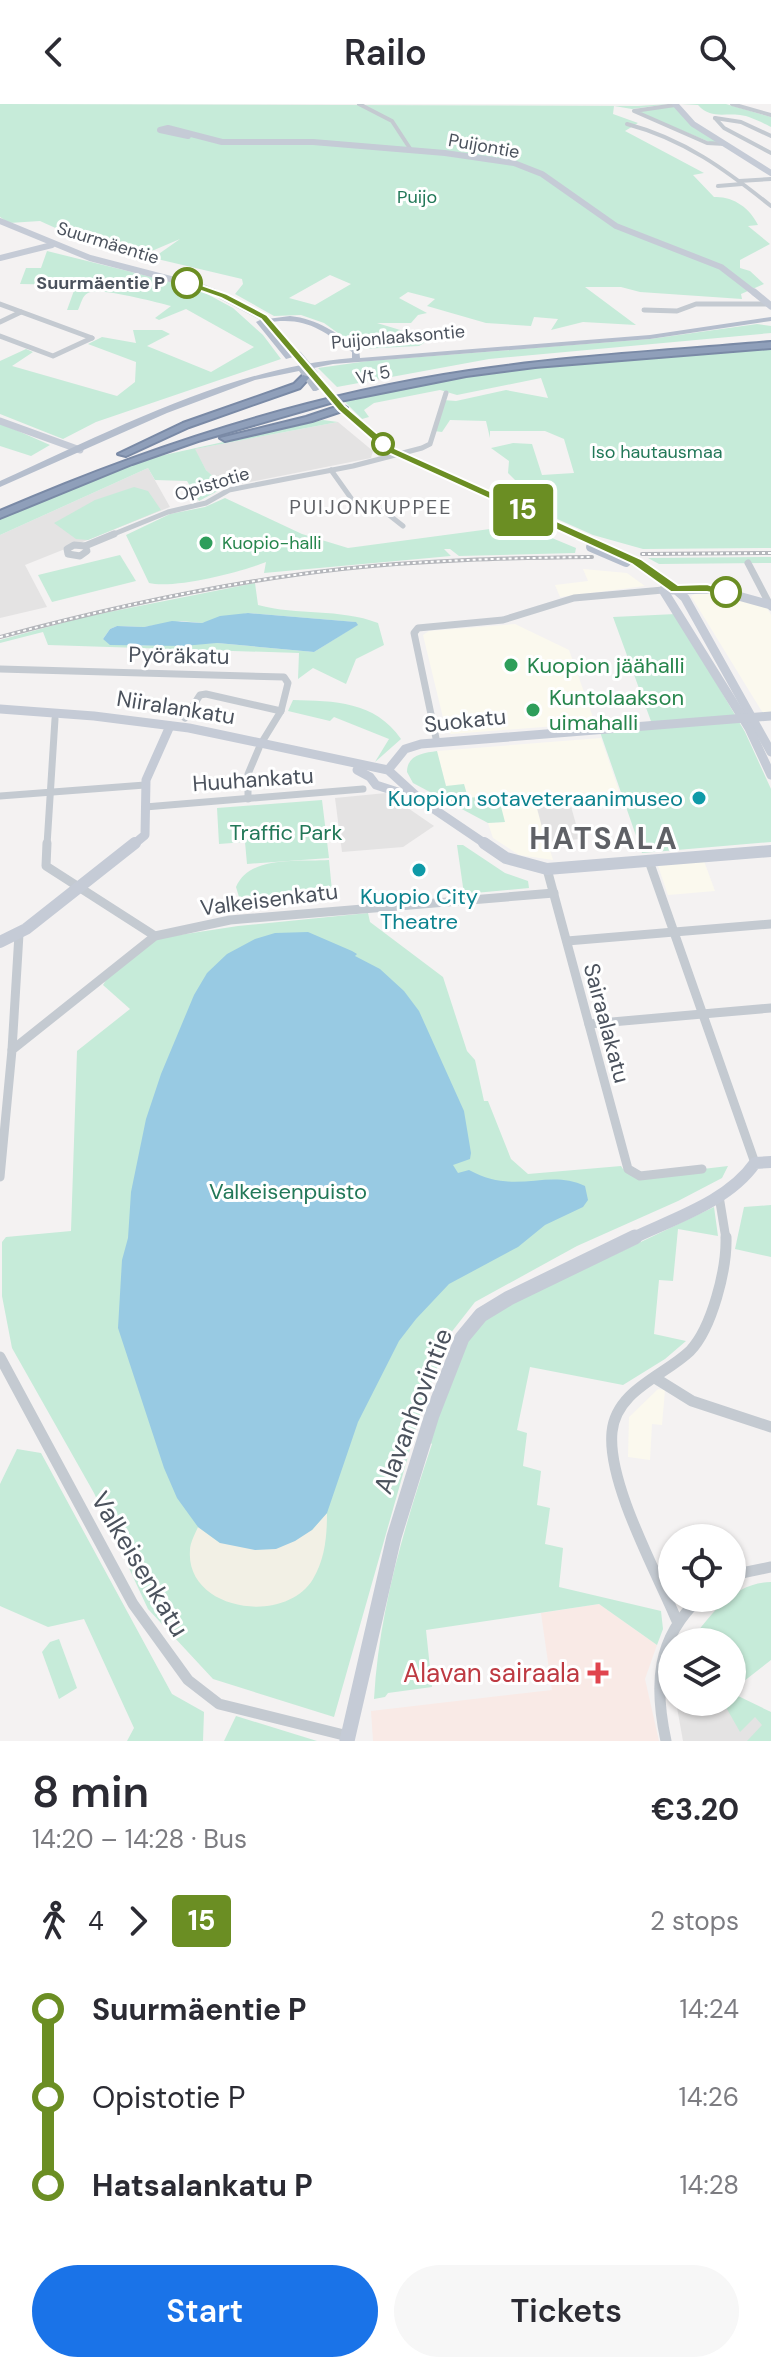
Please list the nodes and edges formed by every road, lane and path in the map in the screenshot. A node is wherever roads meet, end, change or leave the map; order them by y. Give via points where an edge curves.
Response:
1 (359, 104) edge
2 (675, 104) edge
3 (732, 104) edge
4 (771, 115) edge
5 (627, 124) dead end
6 (188, 136) dead end
7 (771, 136) edge
8 (725, 144) junction
9 (411, 150) junction
10 (771, 153) edge
11 (771, 173) edge
12 (771, 179) edge
13 (741, 183) junction
14 (718, 186) dead end
15 (771, 206) edge
16 (0, 221) edge
17 (52, 244) junction
18 (0, 258) edge
19 (0, 304) edge
20 (644, 310) dead end
21 (769, 311) edge
22 (21, 312) junction
23 (0, 322) edge
24 (265, 323) junction
25 (0, 336) edge
26 (771, 344) edge
27 (342, 349) junction
28 (355, 356) junction
29 (335, 360) junction
30 (312, 381) junction
31 (446, 393) dead end
32 (337, 410) junction
33 (309, 419) junction
34 (0, 421) edge
35 (346, 421) junction
36 (77, 449) junction
37 (123, 454) junction
38 (394, 456) junction
39 (135, 460) junction
40 (331, 470) junction
41 (0, 477) edge
42 (0, 484) edge
43 (0, 505) edge
44 (0, 515) edge
45 (403, 526) dead end
46 (85, 546) dead end
47 (631, 562) junction
48 (748, 563) dead end
49 (675, 589) junction
50 (663, 590) junction
51 (771, 606) edge
52 (0, 669) edge
53 (0, 709) edge
54 (281, 711) junction
55 (185, 718) dead end
56 (771, 718) edge
57 (55, 719) dead end
58 (750, 720) junction
59 (170, 726) junction
60 (437, 743) junction
61 (261, 745) junction
62 (771, 752) edge
63 (378, 773) junction
64 (771, 775) edge
65 (393, 784) junction
66 (145, 785) junction
67 (363, 789) dead end
68 (50, 792) junction
69 (0, 796) edge
70 (248, 799) junction
71 (145, 807) junction
72 (771, 851) edge
73 (649, 861) junction
74 (547, 869) junction
75 (78, 888) junction
76 (554, 893) junction
77 (771, 924) edge
78 (674, 933) junction
79 (19, 934) junction
80 (155, 936) junction
81 (567, 941) junction
82 (0, 942) edge
83 (771, 1008) edge
84 (702, 1014) junction
85 (589, 1024) junction
86 (12, 1050) junction
87 (771, 1162) edge
88 (755, 1163) junction
89 (702, 1169) dead end
90 (0, 1177) edge
91 (719, 1196) junction
92 (0, 1357) edge
93 (655, 1378) junction
94 (771, 1427) edge
95 (771, 1567) edge
96 (746, 1572) edge
97 (686, 1612) edge
98 (677, 1621) junction
99 (348, 1738) edge
100 (666, 1741) edge

1 - 9 street via 396,124
2 - 8 main road via 693,124
2 - 8 street via 634,110 707,143
3 - 4 street
5 - 13 street via 704,155
6 - 9 main road, Puijontie
7 - 10 street via 741,122 715,118
8 - 11 main road
9 - 21 main road, Puijontie via 482,157 528,169 616,226 721,267
12 - 13 street
13 - 14 street
13 - 15 street
16 - 17 main road, Suurmäentie
17 - 18 main road
17 - 24 main road, Suurmäentie via 205,288
19 - 22 street
20 - 21 street via 677,311 696,304
21 - 28 main road, Puijonlaaksontie via 648,333
21 - 28 main road, Puijonlaaksontie via 650,337
22 - 23 street
22 - 25 street via 92,338 53,356
24 - 27 main road via 306,323
24 - 28 main road via 289,316 310,320
24 - 30 main road, Suurmäentie, bridge
26 - 37 highway, Vt 5 via 599,351 450,370 304,401
26 - 39 highway, Vt 5 via 534,364 431,380 278,414
27 - 28 main road
27 - 29 main road
28 - 29 main road, Puijonlaaksontie
29 - 36 main road, Puijonlaaksontie via 242,378
30 - 32 main road, Suurmäentie
30 - 37 highway via 186,425
31 - 38 street, Opistotie via 430,444
32 - 33 highway
32 - 35 main road
32 - 38 main road
33 - 35 highway
33 - 39 highway
34 - 36 main road
35 - 38 main road
36 - 41 main road, Puijonlaaksontie
36 - 42 main road, Puijonlaaksontie
37 - 43 highway, Vt 5
38 - 40 street, Opistotie
38 - 47 main road, bridge
38 - 47 main road, bridge
39 - 44 highway, Vt 5
40 - 45 street via 358,508 384,511
40 - 46 street, Opistotie via 229,490
47 - 49 main road
47 - 50 main road
48 - 51 street
49 - 50 main road
49 - 51 main road via 707,588
49 - 58 main road via 685,598
50 - 58 main road
50 - 60 street via 574,598 503,620 418,628 414,633
52 - 54 street, Pyöräkatu via 281,676 288,683
53 - 59 main road, Niiralankatu
54 - 55 street via 206,694
54 - 61 street
56 - 58 main road, Suokatu
57 - 68 street
58 - 60 main road, Suokatu
58 - 62 main road
58 - 64 main road
59 - 61 main road, Niiralankatu
59 - 66 main road
60 - 63 main road, Suokatu via 409,747
61 - 63 main road, Niiralankatu
61 - 70 street via 248,774
63 - 65 main road via 396,775
63 - 65 main road, Niiralankatu via 376,785
65 - 74 main road via 506,858
66 - 68 street
66 - 71 main road
67 - 70 street, Huuhankatu
68 - 69 street
68 - 75 street via 46,866
70 - 71 street, Huuhankatu
71 - 75 main road via 145,835
72 - 73 main road
73 - 74 main road
73 - 78 street
74 - 76 street, Sairaalakatu
75 - 79 main road
75 - 80 street
76 - 80 street, Valkeisenkatu via 230,920
76 - 81 street, Sairaalakatu
77 - 78 street
78 - 81 street
78 - 84 street
79 - 82 main road
79 - 86 street
80 - 86 street, Valkeisenkatu
81 - 85 street, Sairaalakatu
83 - 84 street
84 - 85 street
84 - 88 street
85 - 89 street, Sairaalakatu via 628,1169 644,1176
86 - 90 street
87 - 88 main road
88 - 91 main road, Alavanhovintie via 744,1179
91 - 93 street via 726,1234 724,1277 701,1337
91 - 99 main road, Alavanhovintie via 502,1302 471,1325 406,1496
92 - 99 street, Valkeisenkatu via 133,1604 188,1680 219,1704
93 - 94 street via 692,1401
93 - 98 street via 620,1409 613,1422 612,1451
95 - 96 street
97 - 98 street
98 - 100 street via 660,1687

